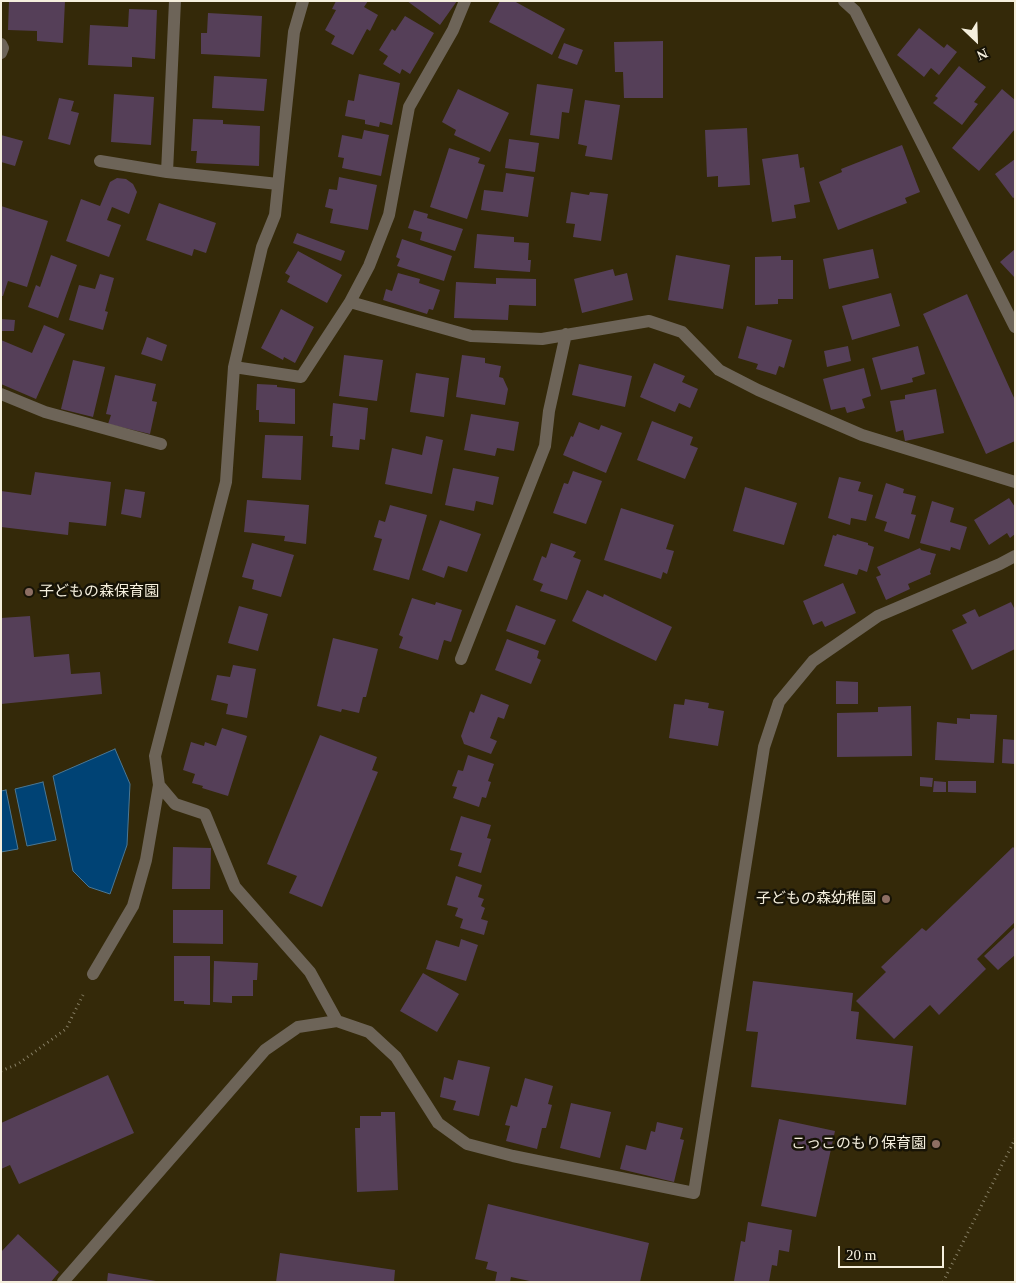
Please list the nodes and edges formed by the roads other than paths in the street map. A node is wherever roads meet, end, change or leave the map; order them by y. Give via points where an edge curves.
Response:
1 (175, 1) edge
2 (303, 1) edge
3 (466, 1) edge
4 (844, 1) edge
5 (1, 44) edge
6 (1, 53) edge
7 (100, 161) dead end
8 (167, 172) junction
9 (278, 184) junction
10 (350, 302) junction
11 (1015, 327) edge
12 (566, 334) junction
13 (234, 368) junction
14 (1, 394) edge
15 (161, 444) dead end
16 (1015, 482) edge
17 (1015, 556) edge
18 (461, 659) dead end
19 (159, 785) junction
20 (93, 974) road end
21 (337, 1021) junction
22 (63, 1282) edge

1 - 8 street
2 - 9 street via 294,32
3 - 10 street via 409,107 389,215 369,266
4 - 11 street via 855,12
5 - 6 street
7 - 8 street
8 - 9 street
9 - 13 street via 275,215 262,247
10 - 12 street via 472,336 542,339
10 - 13 street via 301,377
12 - 16 street via 649,321 682,332 719,370 758,390 862,435
12 - 18 street via 549,411 546,446
13 - 19 street via 226,482 156,756
14 - 15 street via 46,412
17 - 21 street via 878,616 813,661 779,702 764,747 694,1193 467,1144 438,1123 396,1057 369,1032
19 - 20 street via 146,860 133,906
19 - 21 street via 175,804 205,814 235,887 310,972
21 - 22 street via 298,1027 265,1050

